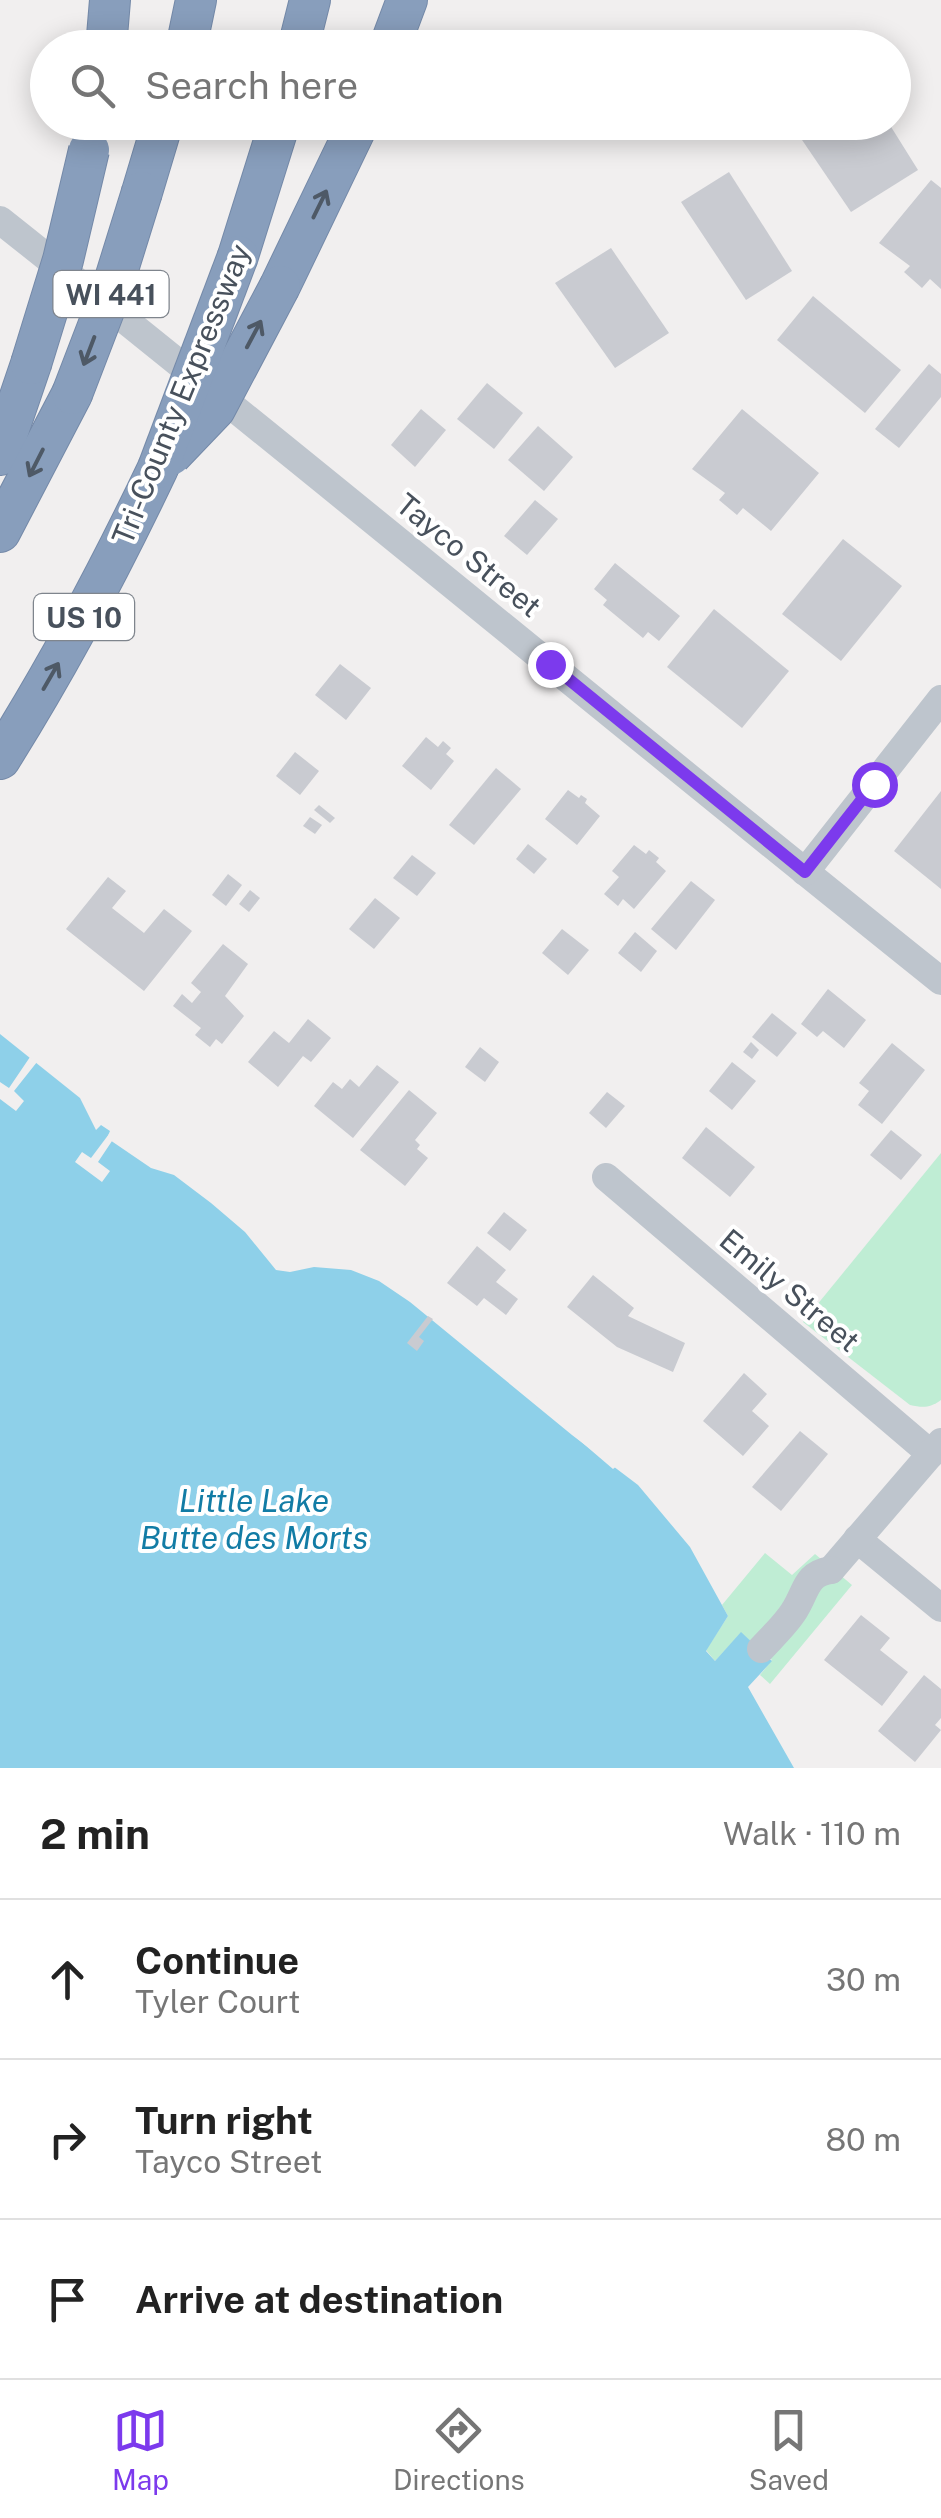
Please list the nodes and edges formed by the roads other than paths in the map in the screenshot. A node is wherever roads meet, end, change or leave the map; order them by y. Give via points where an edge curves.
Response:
1 (110, 0) edge
2 (196, 0) edge
3 (310, 0) edge
4 (408, 0) edge
5 (108, 30) edge
6 (190, 30) edge
7 (302, 30) edge
8 (396, 30) edge
9 (91, 140) edge
10 (158, 140) edge
11 (274, 140) edge
12 (350, 140) edge
13 (0, 220) edge
14 (0, 455) edge
15 (158, 468) junction
16 (0, 532) edge
17 (941, 699) edge
18 (0, 759) edge
19 (805, 872) junction
20 (941, 980) edge
21 (606, 1177) dead end
22 (936, 1448) edge
23 (857, 1538) junction
24 (941, 1608) edge
25 (761, 1649) dead end

1 - 5 highway
2 - 6 highway
3 - 7 highway
4 - 8 highway
9 - 14 highway, bridge via 63,260
10 -> 16 highway, WI 441, bridge via 72,394
11 - 15 highway, Tri-County Expressway / US 10, bridge
15 -> 12 highway, bridge via 214,409
13 - 19 street, Tayco Street
18 -> 15 highway, Tri-County Expressway / US 10 via 88,611
17 - 19 street
19 - 20 street, Tayco Street
21 - 22 street, Emily Street
22 - 23 street
23 - 24 street
23 - 25 street via 831,1570 816,1572

